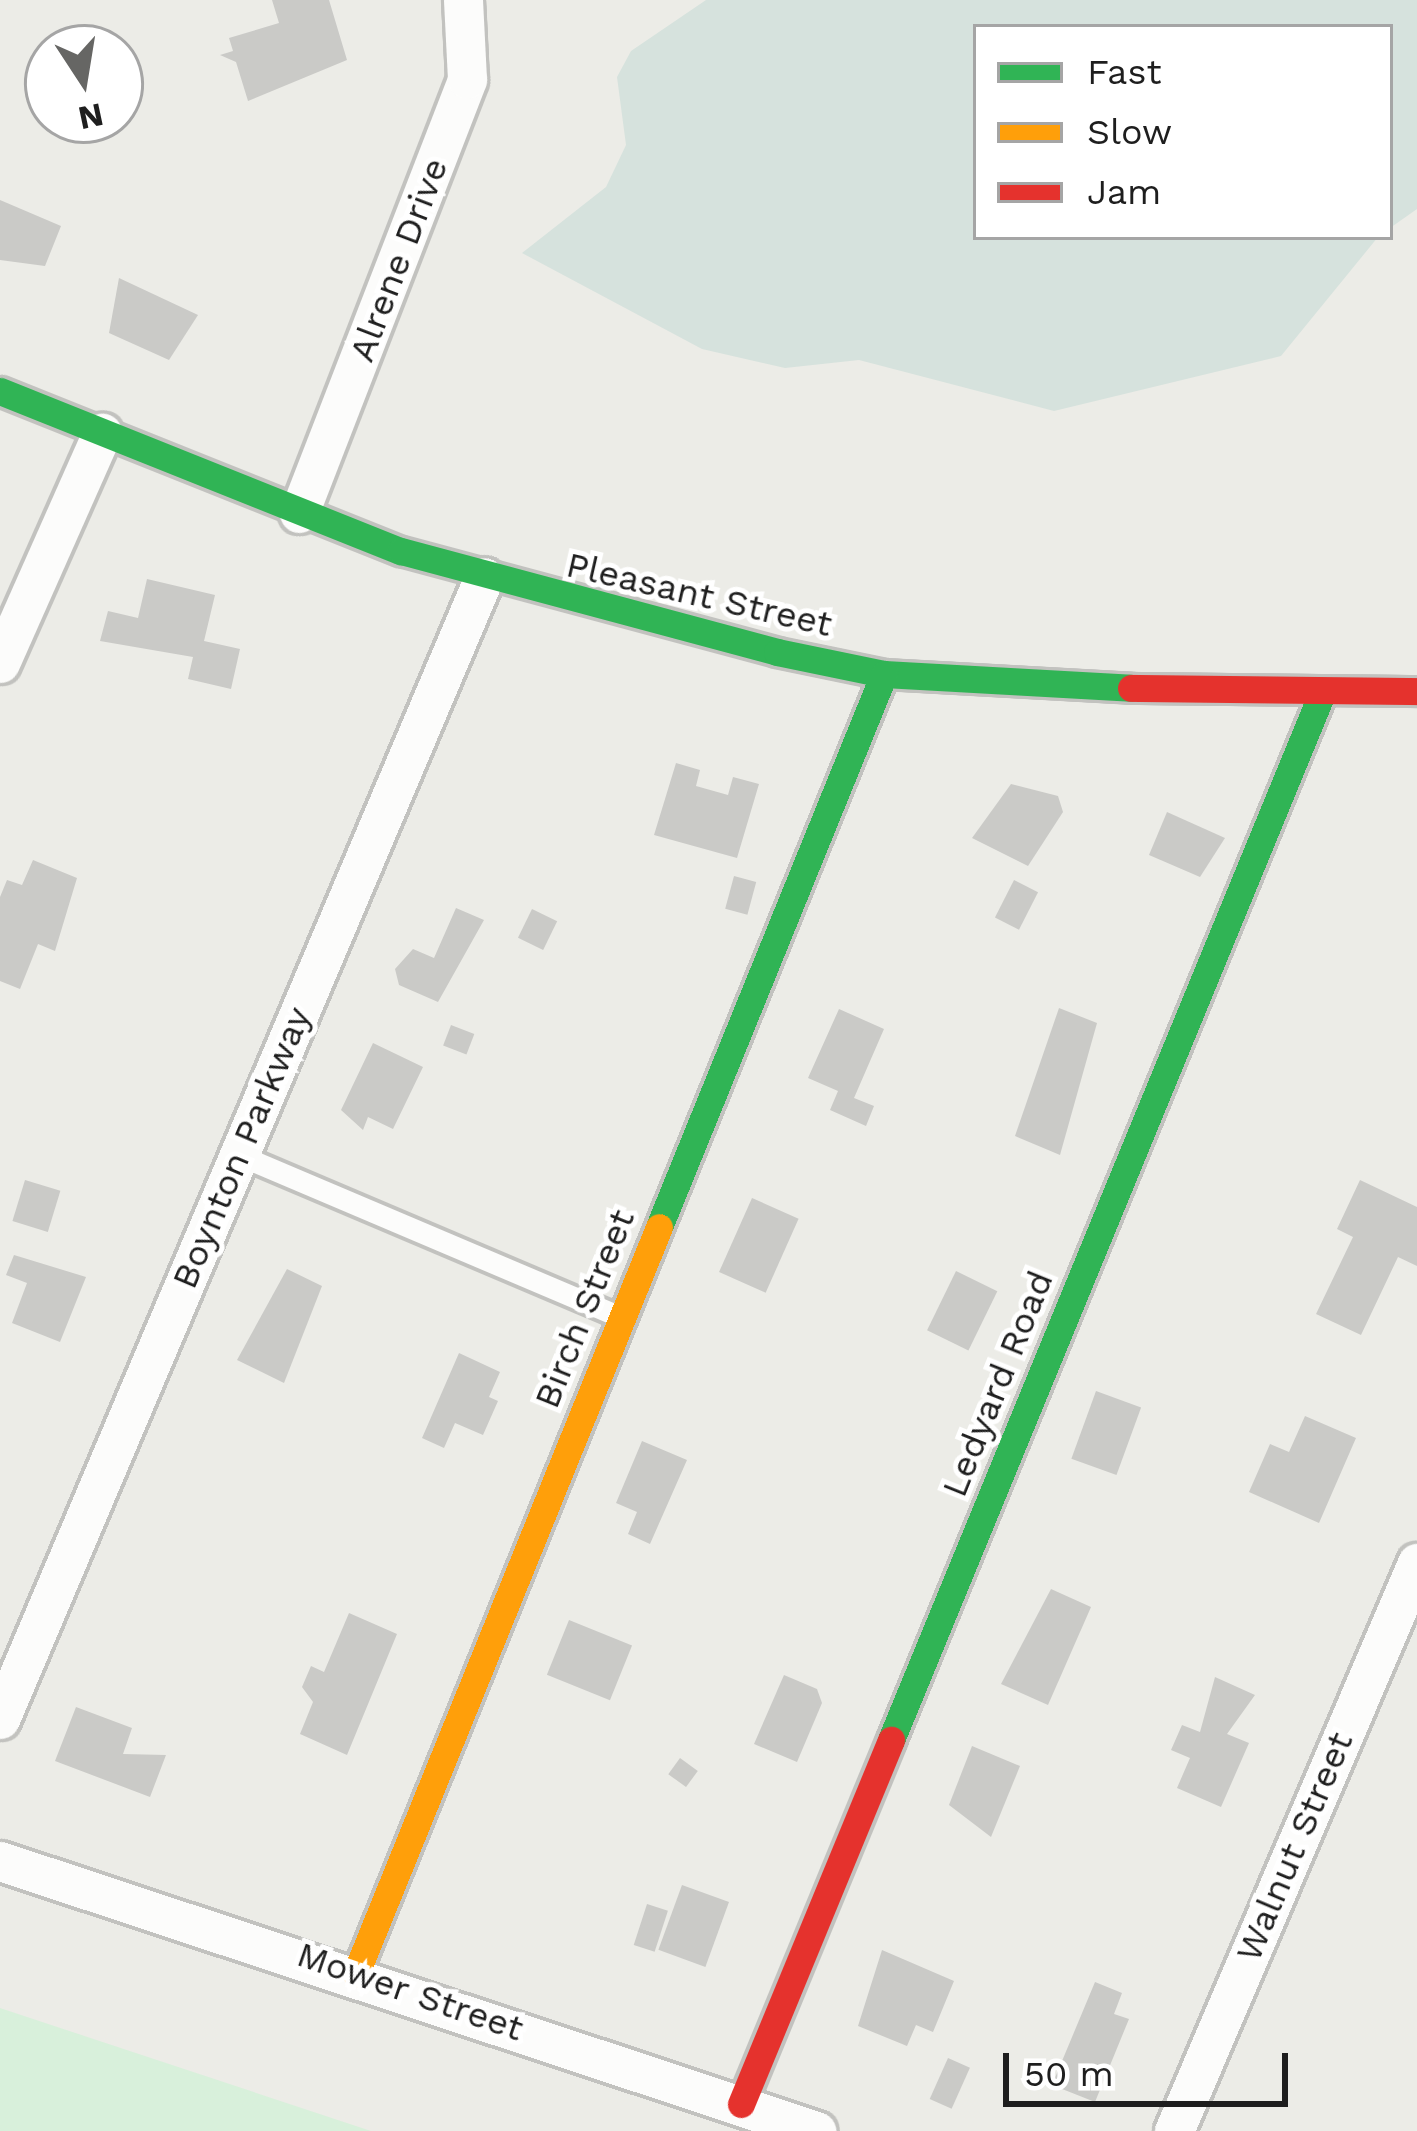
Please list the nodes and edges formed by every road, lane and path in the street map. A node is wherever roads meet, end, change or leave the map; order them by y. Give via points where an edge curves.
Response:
1 (463, 0) edge
2 (0, 391) edge
3 (102, 434) junction
4 (299, 513) junction
5 (484, 577) junction
6 (0, 663) edge
7 (884, 674) junction
8 (1323, 691) junction
9 (1417, 691) edge
10 (238, 1155) junction
11 (620, 1318) junction
12 (1417, 1563) edge
13 (0, 1719) edge
14 (0, 1862) edge
15 (356, 1972) junction
16 (741, 2104) junction
17 (816, 2131) edge
18 (1174, 2131) edge

1 - 4 street, Alrene Drive via 467,80
2 - 3 street, Pleasant Street
3 - 4 street, Pleasant Street
3 - 6 street
4 - 5 street, Pleasant Street
5 - 7 street, Pleasant Street
5 - 10 street, Boynton Parkway
7 - 8 street, Pleasant Street
7 - 11 street, Birch Street
8 - 9 street, Pleasant Street
8 - 16 street, Ledyard Road
10 - 11 lane
10 - 13 street, Boynton Parkway
11 - 15 street, Birch Street
12 - 18 street, Walnut Street
14 - 15 street, Mower Street
15 - 16 street, Mower Street
16 - 17 street, Mower Street

